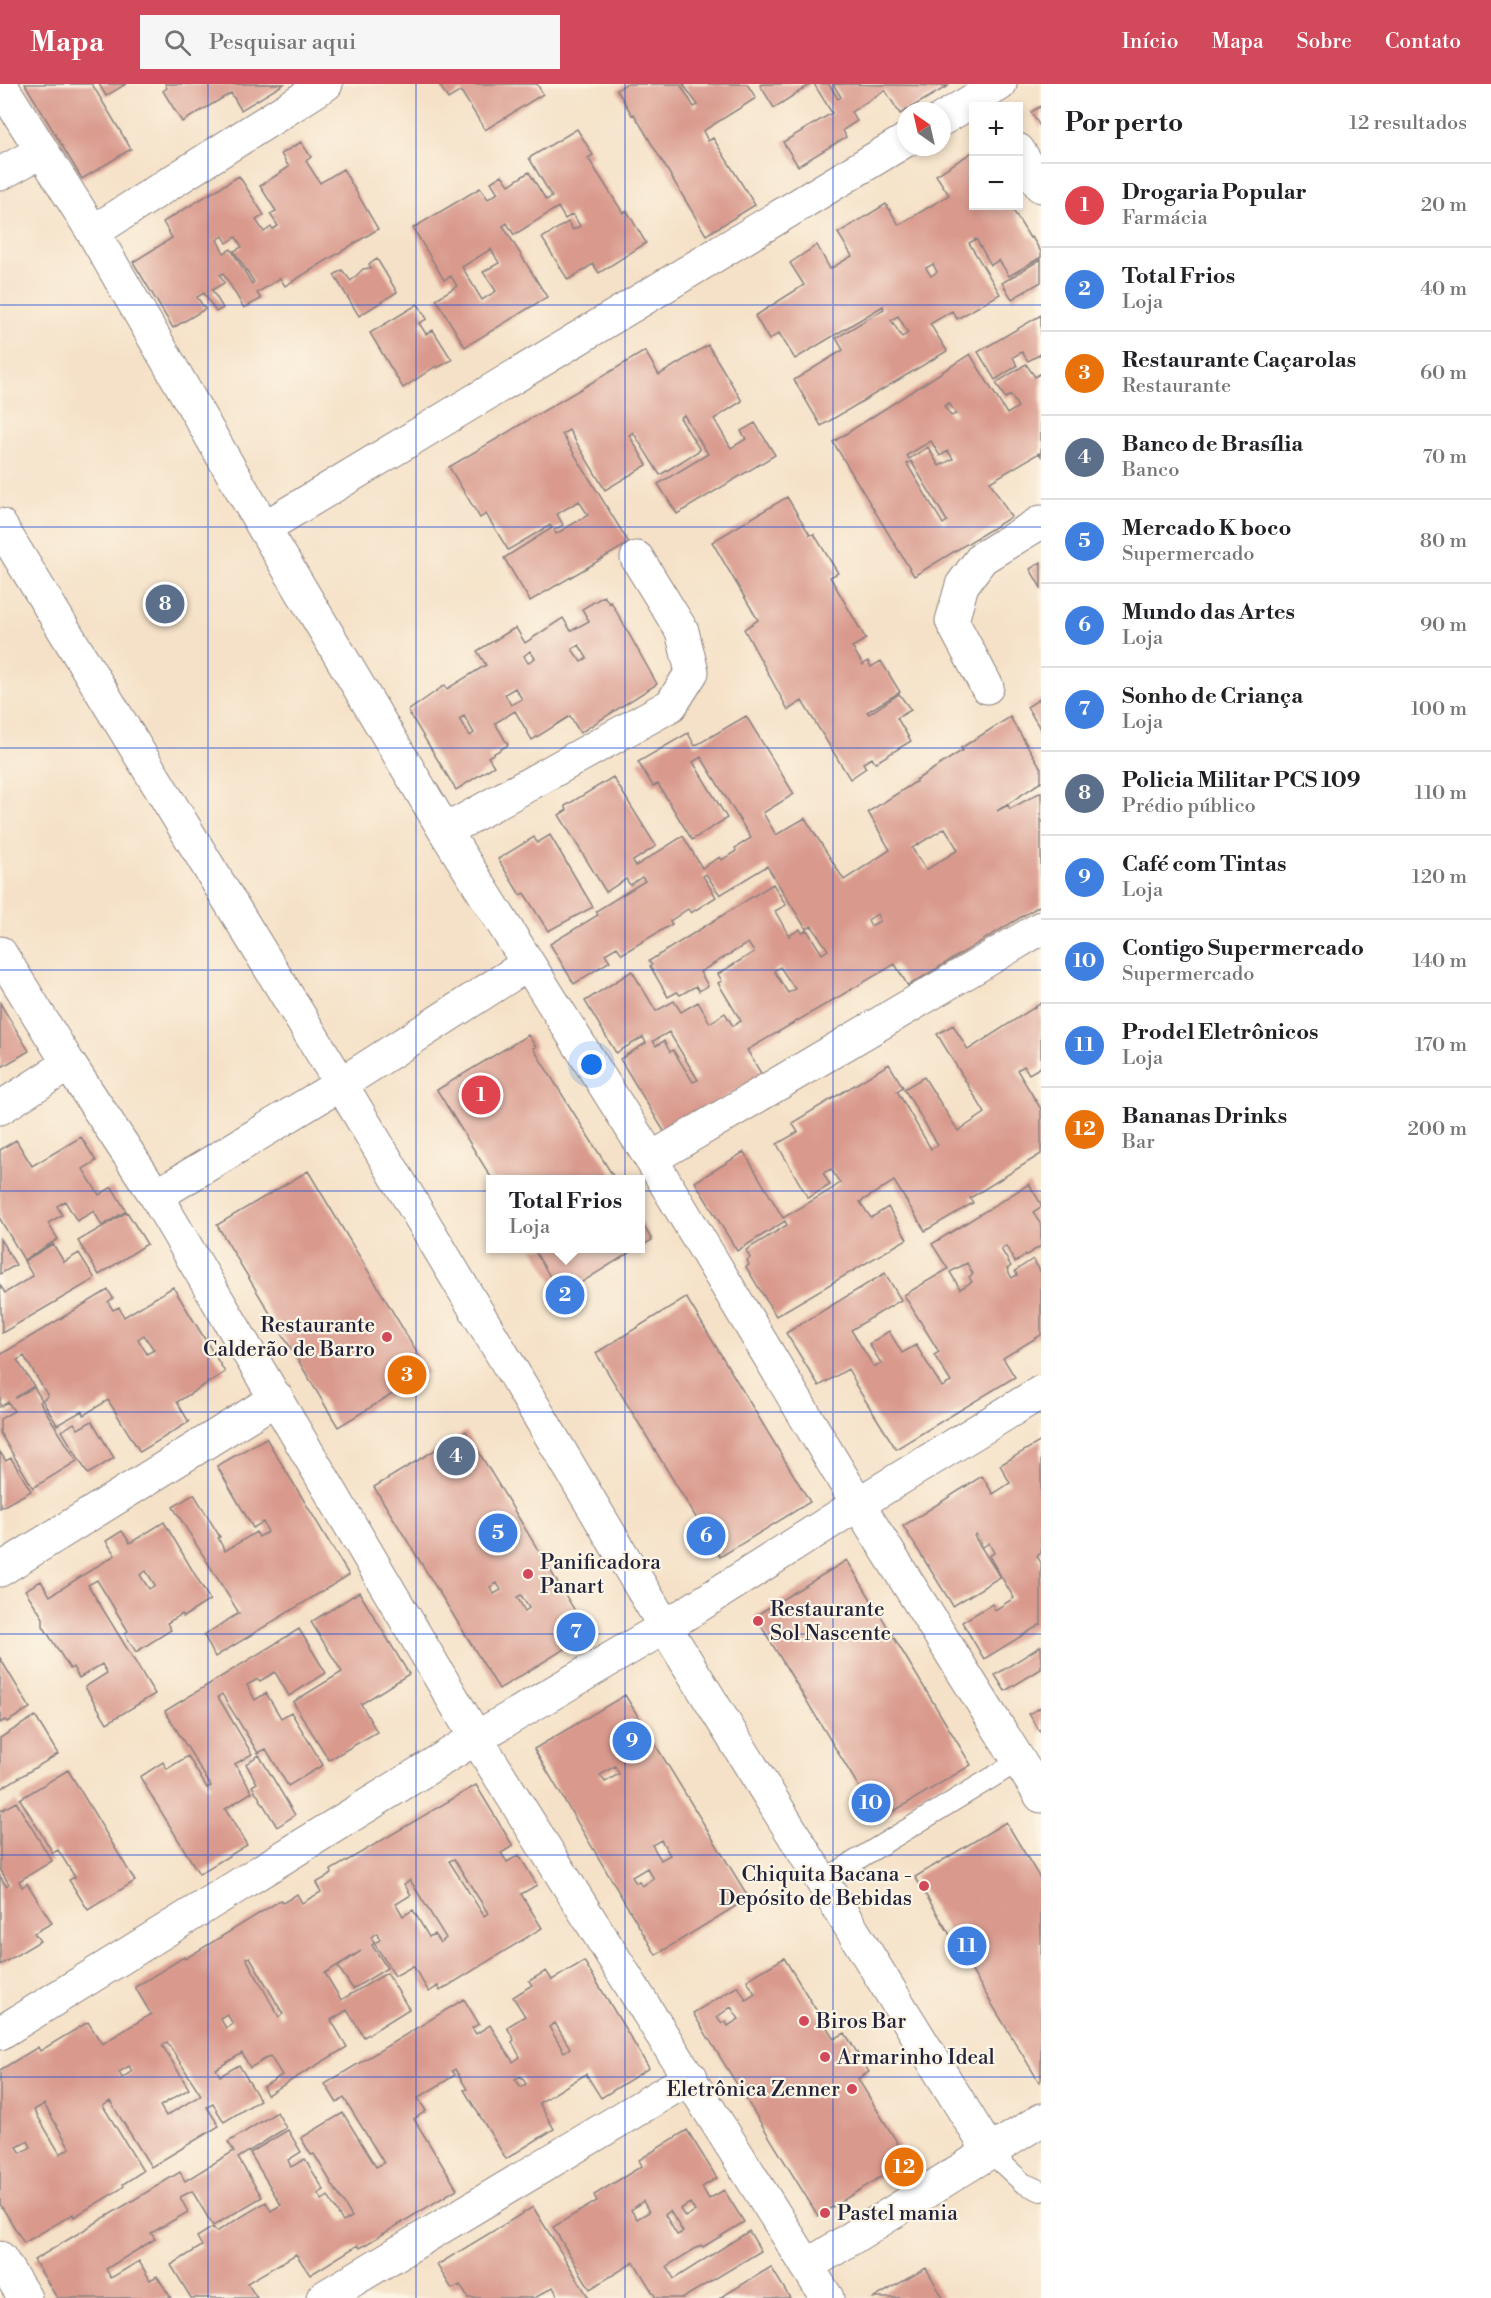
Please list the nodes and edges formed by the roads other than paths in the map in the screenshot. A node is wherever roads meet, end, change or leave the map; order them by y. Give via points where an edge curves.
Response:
1 (0, 84) edge
2 (326, 84) edge
3 (988, 92) edge
4 (951, 114) edge
5 (897, 145) edge
6 (42, 152) junction
7 (1022, 156) edge
8 (0, 174) edge
9 (1041, 186) edge
10 (93, 232) junction
11 (1041, 522) edge
12 (0, 525) edge
13 (264, 528) junction
14 (637, 558) dead end
15 (987, 687) dead end
16 (445, 831) junction
17 (1041, 928) edge
18 (0, 953) edge
19 (528, 964) junction
20 (69, 1064) junction
21 (341, 1084) junction
22 (0, 1108) edge
23 (651, 1159) junction
24 (156, 1196) junction
25 (1041, 1392) edge
26 (277, 1398) junction
27 (858, 1504) junction
28 (0, 1570) edge
29 (665, 1627) junction
30 (476, 1738) junction
31 (1019, 1761) junction
32 (1041, 1796) edge
33 (822, 1881) junction
34 (0, 2033) edge
35 (691, 2078) junction
36 (1041, 2120) edge
37 (989, 2151) junction
38 (1041, 2192) edge
39 (0, 2258) edge
40 (807, 2266) junction
41 (25, 2298) edge
42 (323, 2298) edge
43 (827, 2298) edge

1 - 6 street
2 - 10 street
3 - 4 street
5 - 13 street
6 - 8 street
6 - 10 street
7 - 9 street
10 - 13 street
11 - 15 street via 982,558 962,585 951,621
12 - 21 street
13 - 16 street
14 - 16 street via 682,631 692,672 671,705
16 - 19 street
17 - 23 street
18 - 20 street
19 - 21 street
19 - 23 street
20 - 22 street
20 - 24 street
21 - 24 street
21 - 29 street
23 - 27 street
24 - 26 street
25 - 27 street
26 - 28 street
26 - 30 street
27 - 29 street
27 - 31 street
29 - 30 street
29 - 33 street
30 - 34 street
30 - 35 street
31 - 32 street
31 - 33 lane
33 - 37 street
35 - 40 street
35 - 42 street
36 - 37 street
37 - 38 lane via 1023,2183
37 - 40 street
39 - 41 street
40 - 43 street

